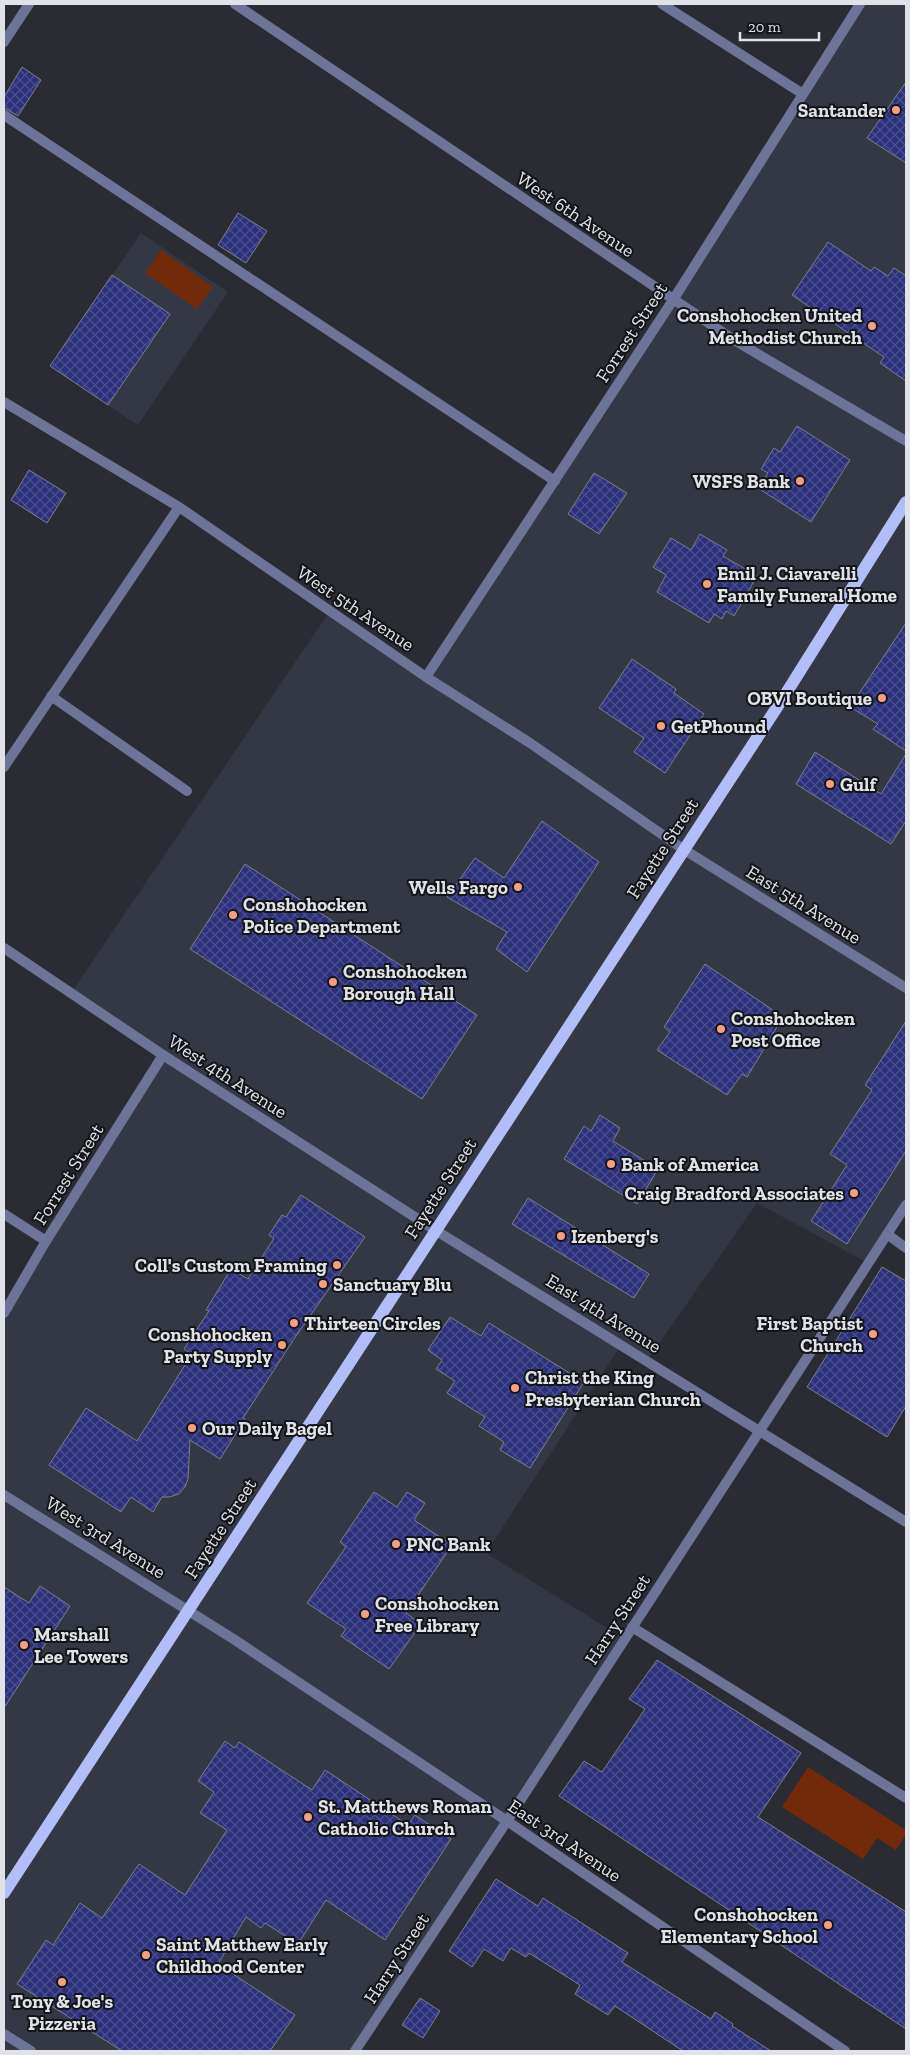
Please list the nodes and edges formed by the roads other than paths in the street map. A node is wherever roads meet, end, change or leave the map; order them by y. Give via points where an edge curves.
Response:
1 (28, 4) edge
2 (234, 4) edge
3 (662, 4) edge
4 (860, 4) edge
5 (4, 42) edge
6 (803, 94) junction
7 (4, 115) edge
8 (673, 300) junction
9 (4, 402) edge
10 (906, 440) edge
11 (555, 481) junction
12 (906, 502) edge
13 (179, 507) junction
14 (426, 677) junction
15 (51, 696) junction
16 (4, 767) edge
17 (187, 791) dead end
18 (683, 850) junction
19 (4, 948) edge
20 (906, 988) edge
21 (163, 1055) junction
22 (906, 1205) edge
23 (4, 1214) edge
24 (435, 1230) junction
25 (887, 1234) junction
26 (46, 1241) junction
27 (906, 1248) edge
28 (4, 1313) edge
29 (760, 1430) junction
30 (4, 1495) edge
31 (906, 1522) edge
32 (190, 1610) junction
33 (632, 1627) junction
34 (906, 1798) edge
35 (507, 1822) junction
36 (4, 1893) edge
37 (4, 2034) edge
38 (30, 2051) edge
39 (355, 2051) edge
40 (845, 2051) edge

1 - 5 street
2 - 8 street, West 6th Avenue
3 - 6 street
4 - 6 street, Forrest Street
6 - 8 street, Forrest Street
7 - 11 street
8 - 10 street, West 6th Avenue via 734,340
8 - 11 street, Forrest Street
9 - 13 street, West 5th Avenue
11 - 14 street, Forrest Street
12 - 18 main road, Fayette Street
13 - 14 street, West 5th Avenue
13 - 15 street
14 - 18 street, West 5th Avenue via 530,743
15 - 16 street
15 - 17 street
18 - 20 street, East 5th Avenue
18 - 24 main road, Fayette Street
19 - 21 street, West 4th Avenue
21 - 24 street, West 4th Avenue
21 - 26 street, Forrest Street
22 - 25 street, Harry Street
23 - 26 street
24 - 29 street, East 4th Avenue
24 - 32 main road, Fayette Street
25 - 27 street
25 - 29 street, Harry Street
26 - 28 street, Forrest Street
29 - 31 street, East 4th Avenue
29 - 33 street, Harry Street
30 - 32 street, West 3rd Avenue
32 - 35 street, East 3rd Avenue
32 - 36 main road, Fayette Street
33 - 34 street
33 - 35 street, Harry Street
35 - 39 street, Harry Street
35 - 40 street, East 3rd Avenue
37 - 38 street

